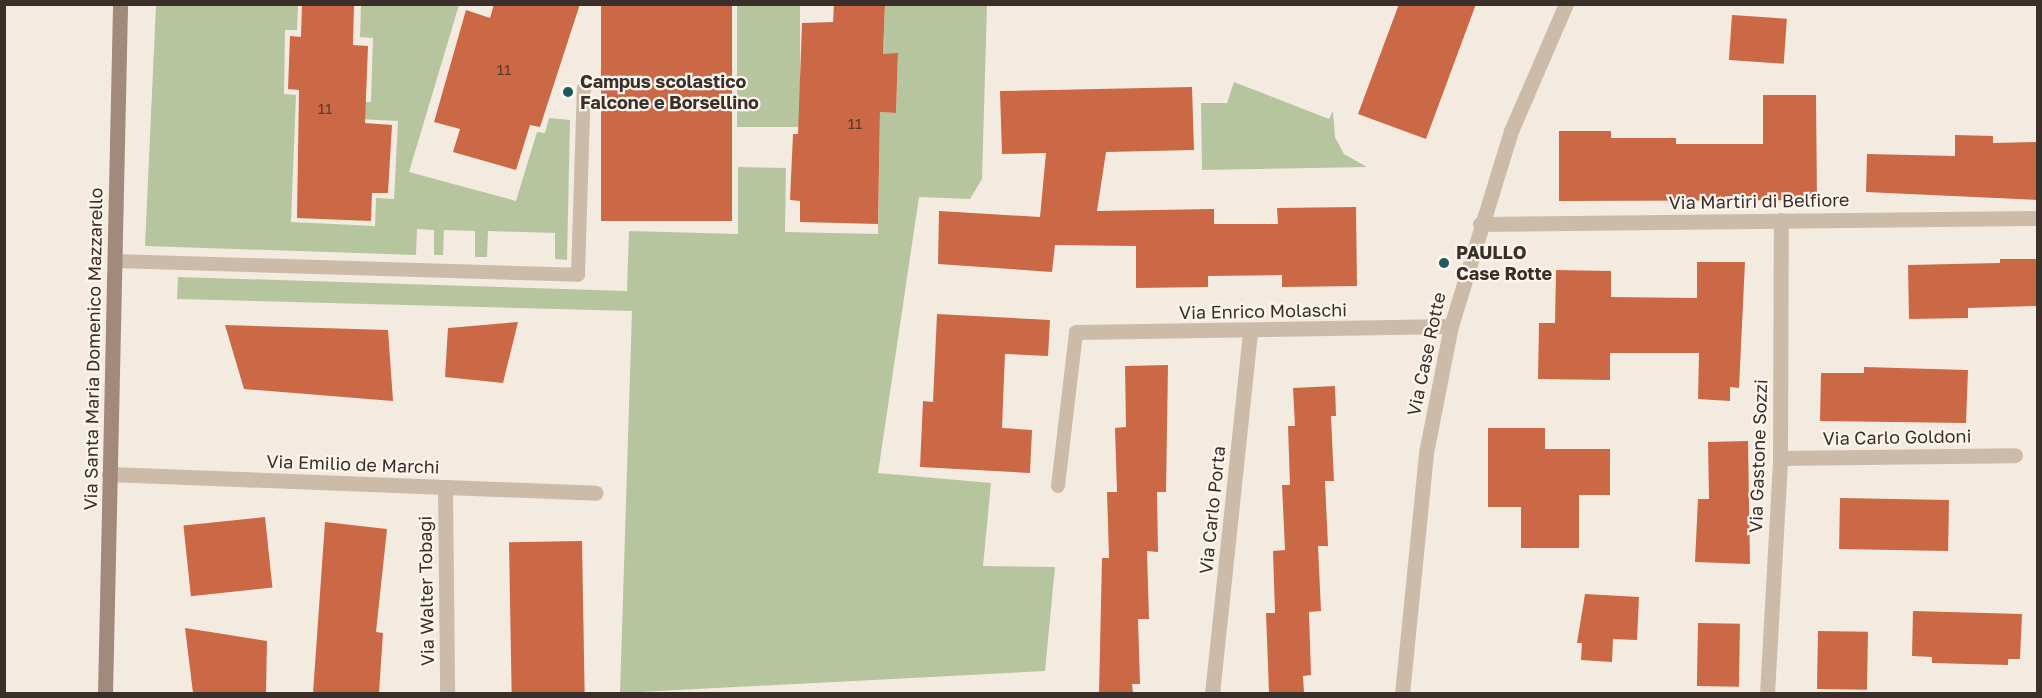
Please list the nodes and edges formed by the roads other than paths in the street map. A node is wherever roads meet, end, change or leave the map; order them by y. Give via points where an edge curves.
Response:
1 (120, 4) edge
2 (1566, 4) edge
3 (584, 88) dead end
4 (2037, 218) edge
5 (1781, 220) junction
6 (1480, 224) junction
7 (115, 261) junction
8 (1451, 326) junction
9 (1250, 331) junction
10 (1076, 332) joint
11 (2015, 455) dead end
12 (1780, 458) junction
13 (109, 474) junction
14 (1058, 486) dead end
15 (445, 487) junction
16 (596, 492) dead end
17 (105, 693) edge
18 (447, 693) edge
19 (1212, 693) edge
20 (1402, 693) edge
21 (1767, 693) edge

1 - 7 street, Via Santa Maria Domenico Mazzarello
2 - 6 street, Via Case Rotte via 1511,131
3 - 7 lane via 578,274
4 - 5 street, Via Martiri di Belfiore
5 - 6 street, Via Martiri di Belfiore
5 - 12 street, Via Gastone Sozzi
6 - 8 street, Via Case Rotte
7 - 13 street, Via Santa Maria Domenico Mazzarello
8 - 9 street, Via Enrico Molaschi
8 - 20 street, Via Case Rotte via 1426,453
9 - 10 street, Via Enrico Molaschi
9 - 19 street, Via Carlo Porta
10 - 14 lane
11 - 12 street, Via Carlo Goldoni
12 - 21 street, Via Gastone Sozzi
13 - 15 street, Via Emilio de Marchi
13 - 17 street, Via Santa Maria Domenico Mazzarello
15 - 16 street, Via Emilio de Marchi
15 - 18 street, Via Walter Tobagi

